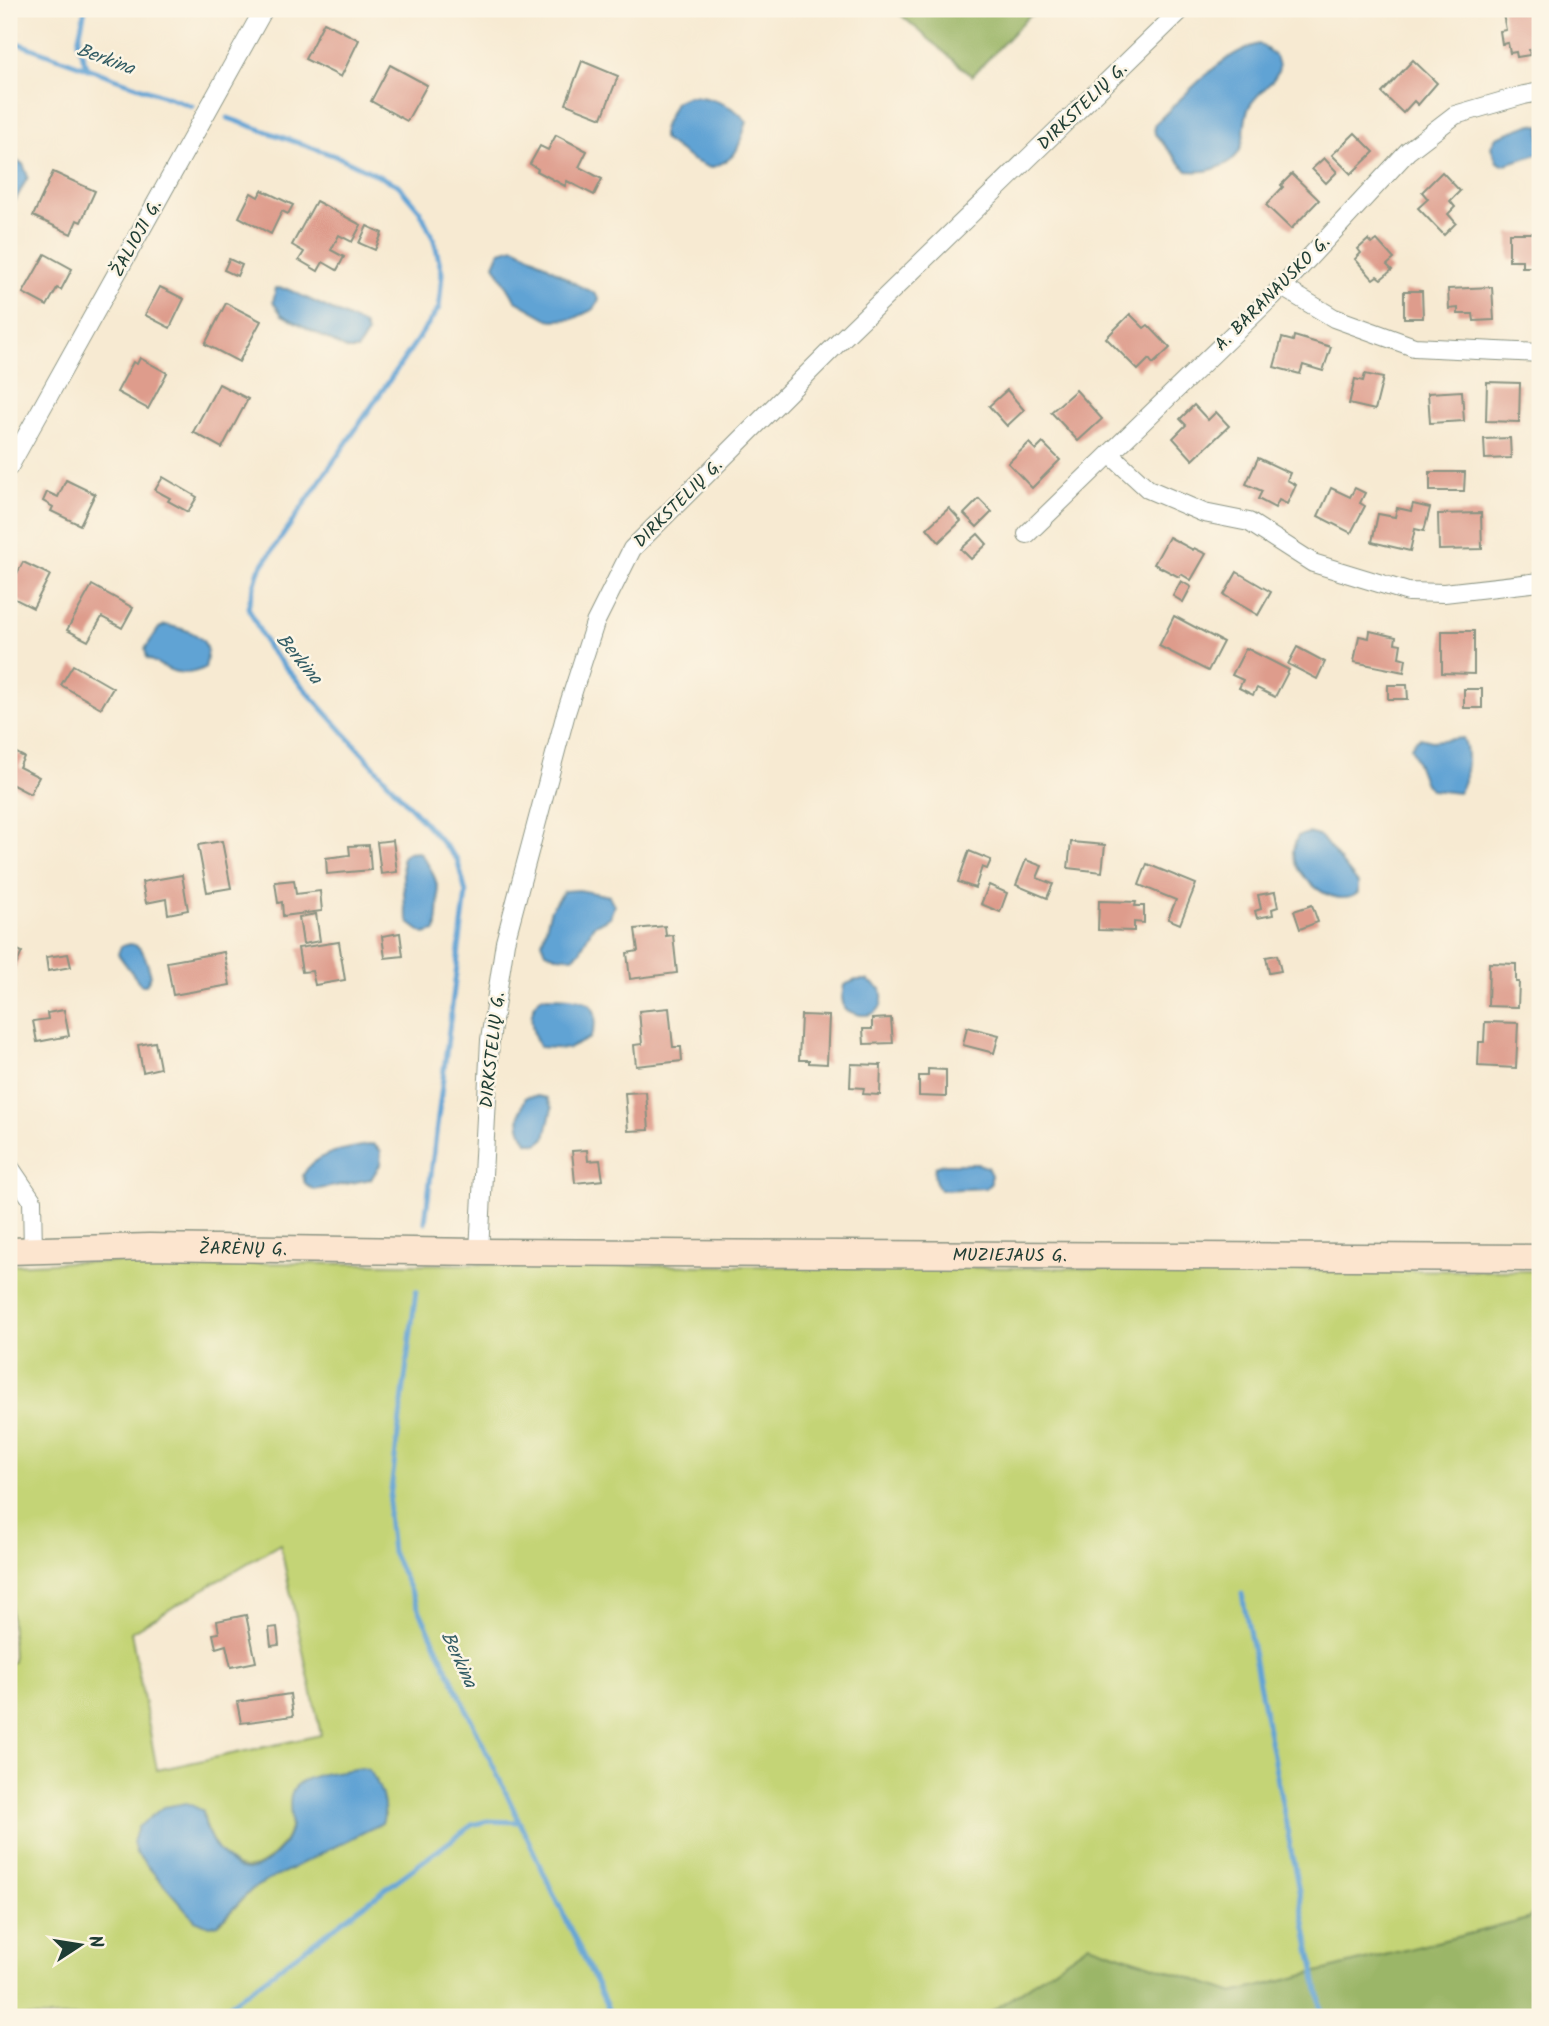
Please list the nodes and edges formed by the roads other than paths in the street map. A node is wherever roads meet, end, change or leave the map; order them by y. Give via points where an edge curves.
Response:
1 (264, 9) edge
2 (1182, 9) edge
3 (1540, 92) edge
4 (1282, 287) junction
5 (1540, 353) edge
6 (1110, 454) junction
7 (9, 467) edge
8 (1027, 534) dead end
9 (1540, 582) edge
10 (9, 1166) edge
11 (21, 1250) edge
12 (479, 1252) junction
13 (1540, 1258) edge

1 - 7 street, ŽALIOJI G.
2 - 12 street, DIRKSTELIŲ G. via 632,549 595,623 505,942 490,1040
3 - 4 street, A. BARANAUSKO G. via 1455,115 1408,151
4 - 5 street via 1334,318 1413,347
4 - 6 street, A. BARANAUSKO G.
6 - 8 street, A. BARANAUSKO G.
6 - 9 street via 1148,489 1204,513 1250,522 1313,563 1408,592 1444,593
10 - 11 street via 32,1200
11 - 12 main road, ŽARĖNŲ G. via 149,1247
12 - 13 main road, MUZIEJAUS G.

